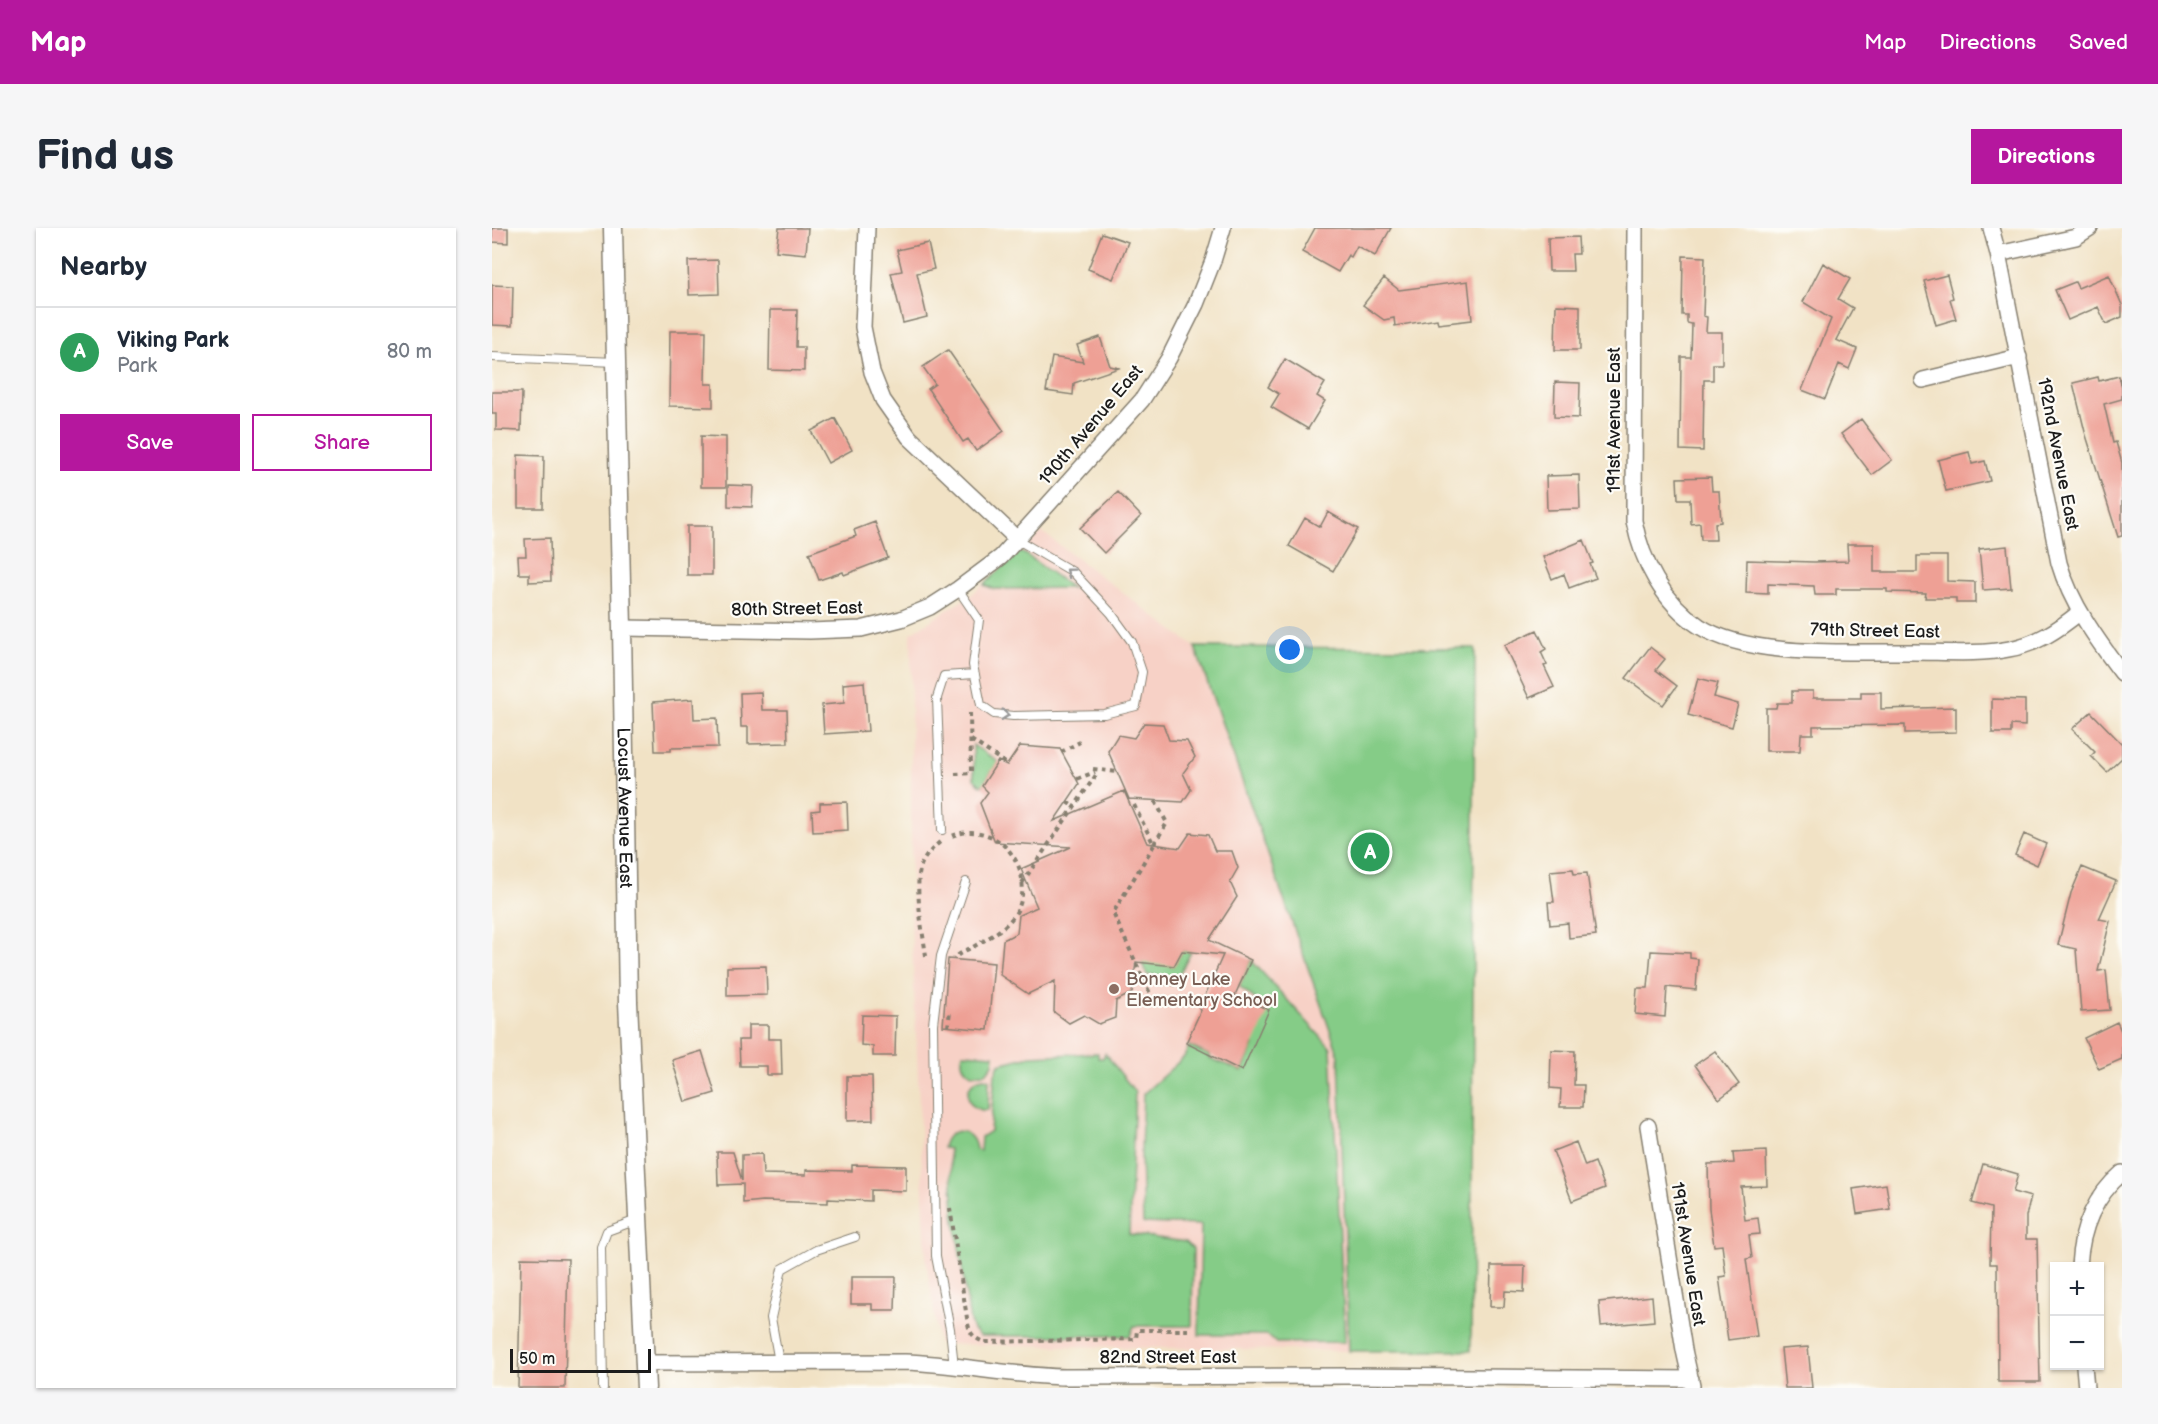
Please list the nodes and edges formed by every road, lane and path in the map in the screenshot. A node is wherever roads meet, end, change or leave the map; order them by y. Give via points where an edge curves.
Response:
1 (613, 228) edge
2 (867, 228) edge
3 (1223, 228) edge
4 (1635, 228) edge
5 (1991, 228) edge
6 (2091, 228) edge
7 (1998, 254) junction
8 (492, 357) edge
9 (2019, 357) junction
10 (616, 362) junction
11 (1923, 380) dead end
12 (1018, 540) junction
13 (958, 589) junction
14 (1673, 602) joint
15 (2080, 612) junction
16 (622, 628) junction
17 (2122, 673) edge
18 (975, 674) junction
19 (970, 709) dead end
20 (971, 740) junction
21 (1080, 742) dead end
22 (1061, 752) dead end
23 (1007, 764) dead end
24 (1095, 772) junction
25 (1117, 772) dead end
26 (956, 774) dead end
27 (1077, 779) dead end
28 (1155, 801) dead end
29 (1067, 802) dead end
30 (1134, 805) dead end
31 (1074, 807) junction
32 (942, 830) dead end
33 (1154, 845) junction
34 (966, 882) dead end
35 (1022, 883) dead end
36 (1144, 981) junction
37 (1180, 985) dead end
38 (1153, 1000) dead end
39 (1648, 1126) dead end
40 (2122, 1173) edge
41 (950, 1203) dead end
42 (637, 1220) junction
43 (855, 1237) dead end
44 (2080, 1262) edge
45 (1188, 1330) dead end
46 (778, 1362) junction
47 (645, 1363) junction
48 (954, 1366) junction
49 (2084, 1370) edge
50 (1066, 1382) edge
51 (1351, 1382) edge
52 (1692, 1383) edge
53 (603, 1388) edge
54 (646, 1388) edge
55 (2086, 1388) edge

1 - 10 street, Locust Avenue East
2 - 12 street via 863,327 872,372 883,400 909,437
3 - 12 street, 190th Avenue East via 1196,304 1142,400
4 - 14 street, 191st Avenue East via 1634,521 1649,568
5 - 7 street, 192nd Avenue East
6 - 7 street via 2076,237
7 - 9 street, 192nd Avenue East
8 - 10 lane
9 - 11 street
9 - 15 street, 192nd Avenue East via 2059,563
10 - 16 street, Locust Avenue East
12 - 13 street, 80th Street East via 1002,558
18 -> 12 lane via 981,705 994,714 1104,714 1136,706 1142,672 1132,642 1073,572
13 - 16 street, 80th Street East via 901,619 861,629
13 - 18 lane via 979,620
14 - 15 street, 79th Street East via 1700,626 1737,643 1828,651 2007,650 2057,631
15 - 17 street, 192nd Avenue East
16 - 42 street, Locust Avenue East via 628,1002
18 - 32 lane via 944,676 937,698
19 - 20 path
20 - 23 path
20 - 26 path via 971,773
21 - 22 path
24 - 25 path
24 - 27 path
24 - 31 path
28 - 33 path via 1167,823
29 - 31 path
30 - 33 path
31 - 35 path
33 - 36 path via 1113,912
34 - 48 lane via 941,956 933,1024 936,1256
36 - 37 path
36 - 38 path
39 - 52 street, 191st Avenue East
40 - 44 street via 2101,1195 2090,1214
41 - 45 path via 969,1331 975,1338 984,1342 1136,1339 1137,1330
42 - 47 street, Locust Avenue East
42 - 53 lane via 607,1231 601,1247
43 - 46 lane via 816,1250 782,1269 771,1318
46 - 47 street, 82nd Street East
46 - 48 street, 82nd Street East
47 - 54 street, Locust Avenue East
48 - 50 street, 82nd Street East
49 - 55 street
50 - 51 street, 82nd Street East
51 - 52 street, 82nd Street East

